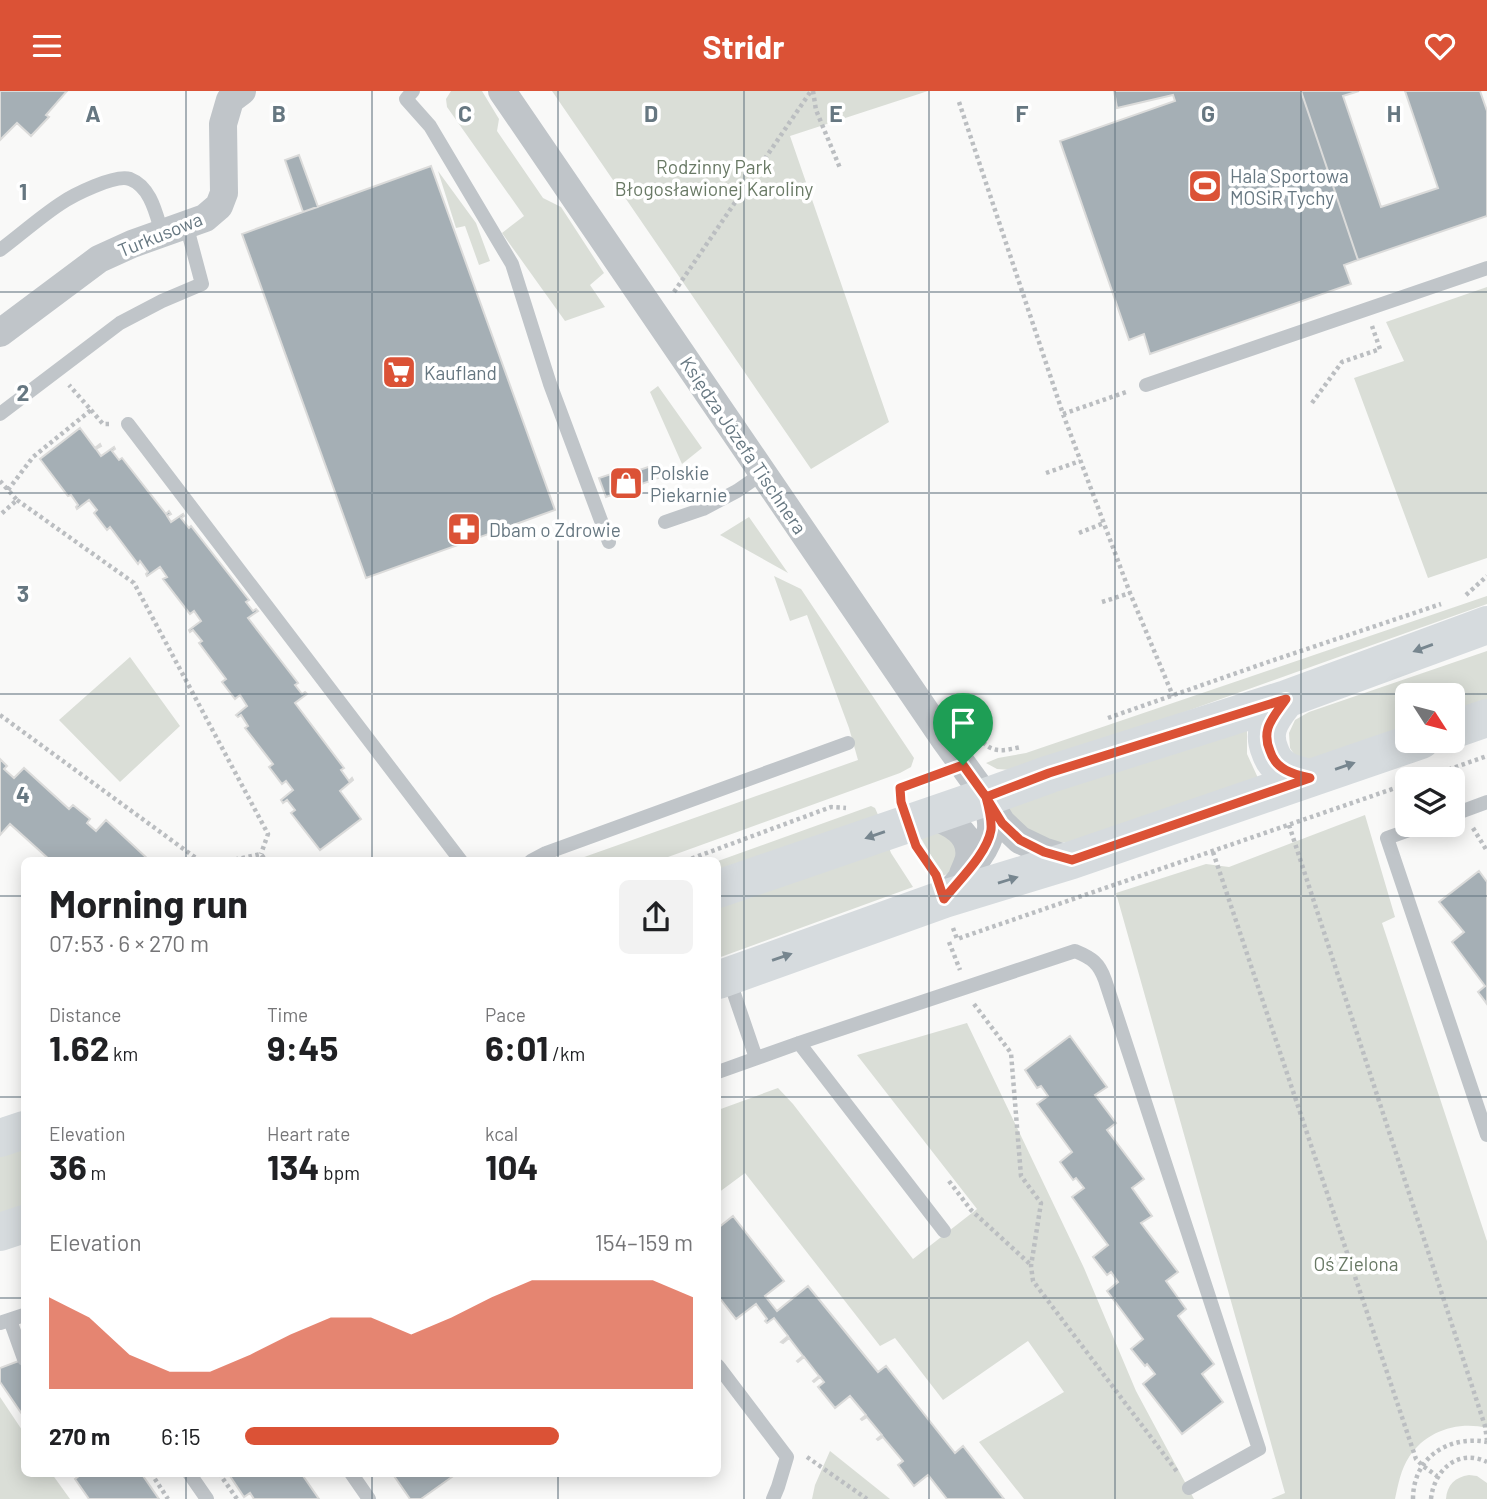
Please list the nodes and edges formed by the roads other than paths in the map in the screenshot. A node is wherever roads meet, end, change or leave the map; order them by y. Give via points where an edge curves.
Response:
1 (412, 91) edge
2 (502, 91) edge
3 (233, 94) edge
4 (174, 228) junction
5 (0, 250) edge
6 (1487, 268) edge
7 (0, 333) edge
8 (1146, 385) road end
9 (0, 414) edge
10 (128, 424) dead end
11 (763, 473) junction
12 (665, 522) dead end
13 (609, 542) dead end
14 (1487, 625) edge
15 (1286, 699) junction
16 (1487, 718) edge
17 (1465, 726) edge
18 (848, 743) dead end
19 (1395, 749) edge
20 (1310, 778) junction
21 (986, 797) junction
22 (1487, 803) edge
23 (907, 805) junction
24 (1465, 811) edge
25 (1395, 835) edge
26 (458, 857) edge
27 (538, 857) edge
28 (1072, 860) junction
29 (721, 888) edge
30 (953, 888) junction
31 (723, 978) edge
32 (799, 1043) junction
33 (756, 1058) junction
34 (721, 1071) edge
35 (21, 1131) edge
36 (1487, 1135) edge
37 (0, 1138) edge
38 (21, 1225) edge
39 (944, 1231) dead end
40 (0, 1232) edge
41 (5, 1321) edge
42 (21, 1353) edge
43 (721, 1370) edge
44 (192, 1477) edge
45 (354, 1477) edge
46 (1189, 1488) road end
47 (207, 1499) edge
48 (369, 1499) edge
49 (773, 1499) edge

1 - 13 lane via 407,99 430,125 512,264 550,384
2 - 11 street, Księdza Józefa Tischnera
3 - 4 street, Turkusowa via 223,124 224,193 219,206 205,218
4 - 5 lane via 129,178 109,180 62,202
4 - 7 street, Turkusowa via 99,259
4 - 9 lane via 202,283 120,323
6 - 8 lane
10 - 26 lane
11 - 12 lane via 704,509
11 - 21 street, Księdza Józefa Tischnera
14 -> 15 main road
15 - 20 main road via 1267,729 1267,744 1280,767
15 - 21 main road
16 - 17 main road
18 - 27 lane
20 -> 19 main road
20 - 28 main road
21 - 23 main road
21 - 28 street, Księdza Józefa Tischnera via 1002,823 1020,840
21 - 30 street via 991,818 985,846
22 - 24 lane
23 -> 29 main road
23 - 30 street via 956,826 968,843 969,856
25 - 36 lane via 1387,838
30 -> 28 main road
31 -> 30 main road
31 - 33 lane
32 - 33 lane
32 - 39 lane
32 - 46 lane via 1076,951 1101,968 1259,1449
33 - 34 lane
35 - 37 main road
38 - 40 main road
41 - 42 lane
43 - 49 lane via 787,1457
44 - 47 lane
45 - 48 lane

